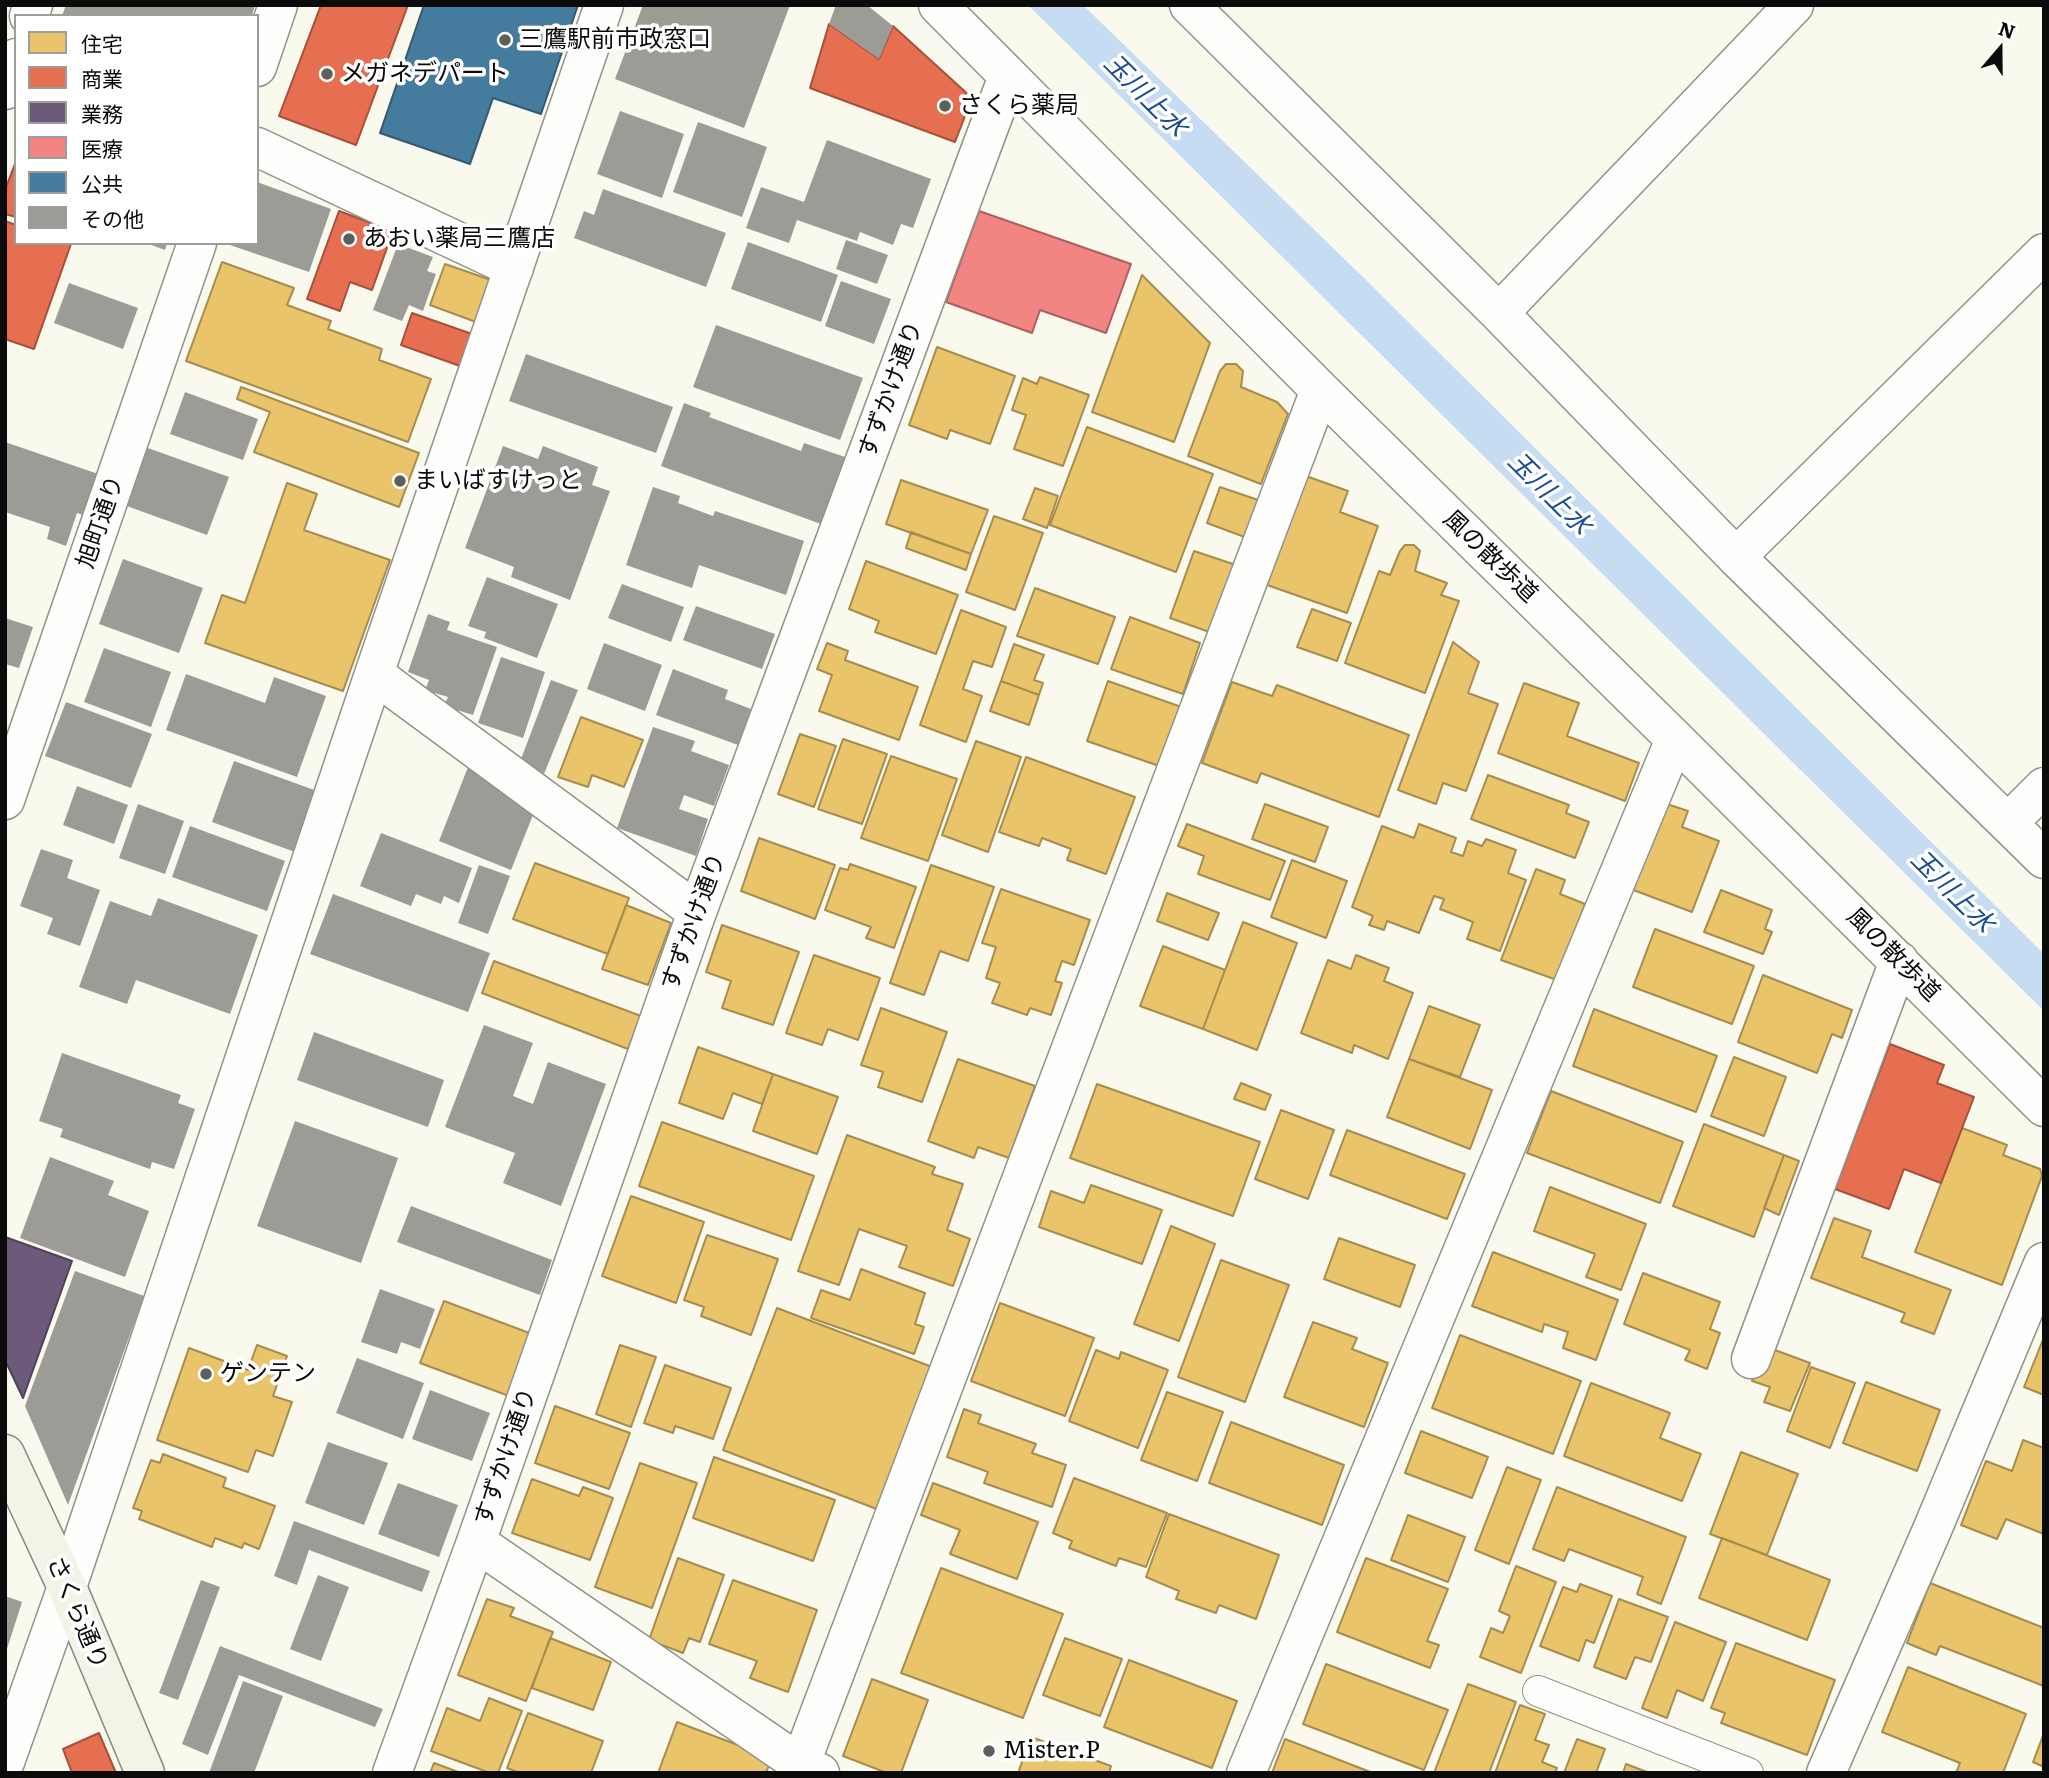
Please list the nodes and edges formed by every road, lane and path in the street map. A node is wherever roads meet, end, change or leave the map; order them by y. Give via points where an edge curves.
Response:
1 (278, 5) edge
2 (604, 5) edge
3 (937, 5) edge
4 (1189, 5) edge
5 (1794, 5) edge
6 (259, 61) edge
7 (14, 64) edge
8 (1008, 76) junction
9 (5, 90) edge
10 (259, 148) edge
11 (196, 245) edge
12 (2044, 253) edge
13 (514, 268) junction
14 (1499, 313) junction
15 (1320, 390) junction
16 (1736, 557) junction
17 (374, 674) junction
18 (1675, 739) junction
19 (2044, 787) edge
20 (5, 800) edge
21 (2008, 823) junction
22 (2044, 859) edge
23 (697, 912) junction
24 (1899, 961) junction
25 (2044, 1107) edge
26 (2044, 1262) edge
27 (1751, 1359) dead end
28 (5, 1454) edge
29 (476, 1542) junction
30 (67, 1587) junction
31 (1538, 1691) dead end
32 (5, 1762) edge
33 (806, 1770) edge
34 (145, 1773) edge
35 (392, 1773) edge
36 (1246, 1773) edge
37 (1748, 1773) edge
38 (1826, 1773) edge

1 - 6 street
2 - 13 street
3 - 8 street, 風の散歩道
4 - 14 street
5 - 14 street
7 - 9 street
8 - 15 street, 風の散歩道
8 - 23 street, すずかけ通り
10 - 13 street
11 - 20 street, 旭町通り
12 - 16 street
13 - 17 street
14 - 16 street
15 - 18 street, 風の散歩道
15 - 33 street
16 - 21 street
17 - 23 street
17 - 30 street
18 - 24 street, 風の散歩道
18 - 36 street
19 - 21 street
21 - 22 street
23 - 29 street, すずかけ通り
24 - 25 street, 風の散歩道
24 - 27 street
26 - 38 street
28 - 30 street, さくら通り
29 - 33 street
29 - 35 street, すずかけ通り
30 - 32 street
30 - 34 street, さくら通り
31 - 37 lane

